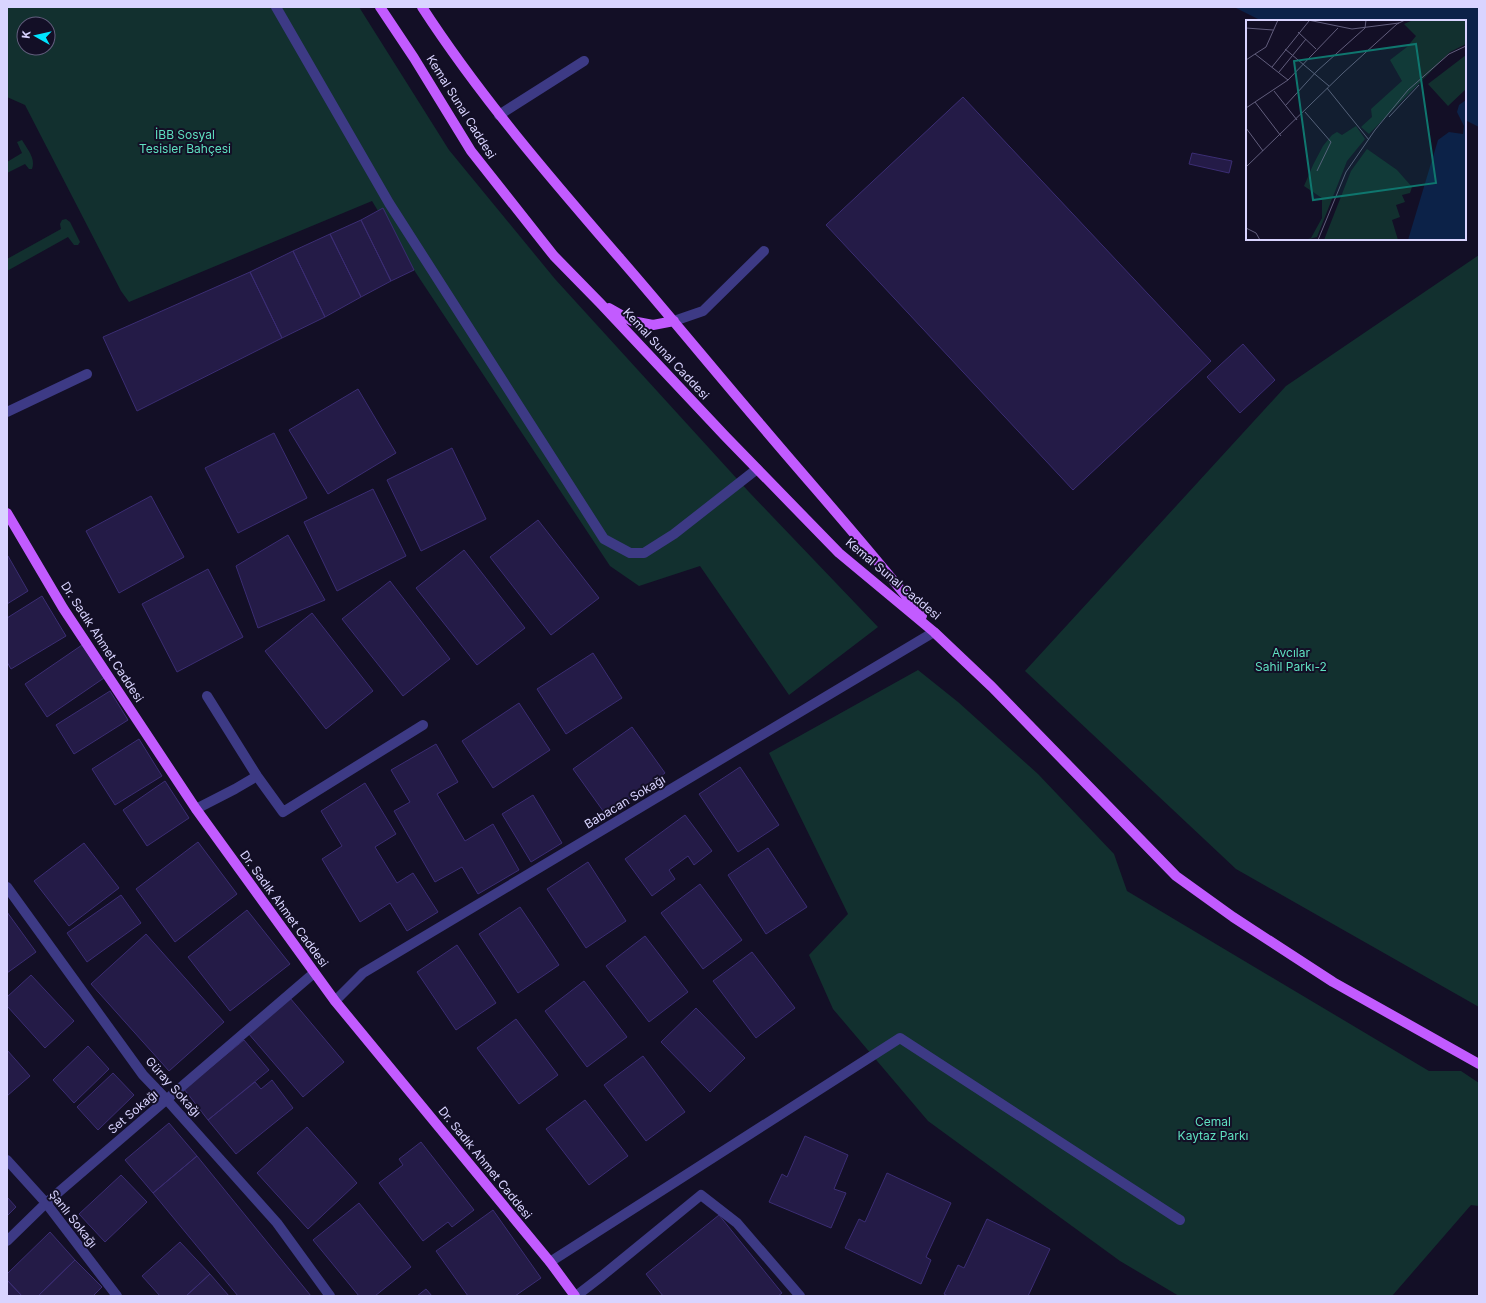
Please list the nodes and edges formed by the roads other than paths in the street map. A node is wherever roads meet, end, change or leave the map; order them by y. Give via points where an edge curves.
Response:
1 (276, 7) edge
2 (380, 7) edge
3 (422, 7) edge
4 (584, 61) dead end
5 (499, 115) junction
6 (764, 251) dead end
7 (600, 303) junction
8 (674, 321) junction
9 (87, 374) dead end
10 (7, 412) edge
11 (757, 469) junction
12 (7, 513) edge
13 (934, 632) junction
14 (207, 696) dead end
15 (423, 724) dead end
16 (257, 776) junction
17 (196, 809) junction
18 (7, 887) edge
19 (314, 973) junction
20 (335, 1001) junction
21 (1479, 1064) edge
22 (168, 1100) junction
23 (7, 1160) edge
24 (46, 1203) junction
25 (1180, 1220) dead end
26 (7, 1241) edge
27 (550, 1262) junction
28 (117, 1296) edge
29 (330, 1296) edge
30 (575, 1296) edge
31 (800, 1296) edge

1 - 11 street via 389,203 604,539 630,553 644,553 674,534
2 - 7 main road, Kemal Sunal Caddesi via 471,150 554,256
3 - 5 main road, Kemal Sunal Caddesi
4 - 5 street
5 - 8 main road, Kemal Sunal Caddesi via 542,169
6 - 8 street via 703,311
7 - 8 main road via 632,321 653,324
7 - 11 main road, Kemal Sunal Caddesi
8 - 13 main road, Kemal Sunal Caddesi via 880,562
9 - 10 street
11 - 13 main road, Kemal Sunal Caddesi via 839,553
12 - 17 main road, Dr. Sadık Ahmet Caddesi via 63,608
13 - 20 street, Babacan Sokağı via 363,973
13 - 21 main road via 992,687 1176,876 1233,917 1333,982
14 - 16 street
15 - 16 street via 284,812
16 - 17 street
17 - 19 main road, Dr. Sadık Ahmet Caddesi
18 - 22 street, Güray Sokağı via 143,1075
19 - 20 main road, Dr. Sadık Ahmet Caddesi
19 - 22 street, Set Sokağı
20 - 27 main road, Dr. Sadık Ahmet Caddesi
22 - 24 street, Set Sokağı
22 - 29 street, Güray Sokağı via 277,1224
23 - 24 street, Şanlı Sokağı
24 - 26 street, Set Sokağı
24 - 28 street, Şanlı Sokağı
25 - 27 street via 900,1038
27 - 30 main road, Dr. Sadık Ahmet Caddesi
30 - 31 street via 701,1195 737,1223

